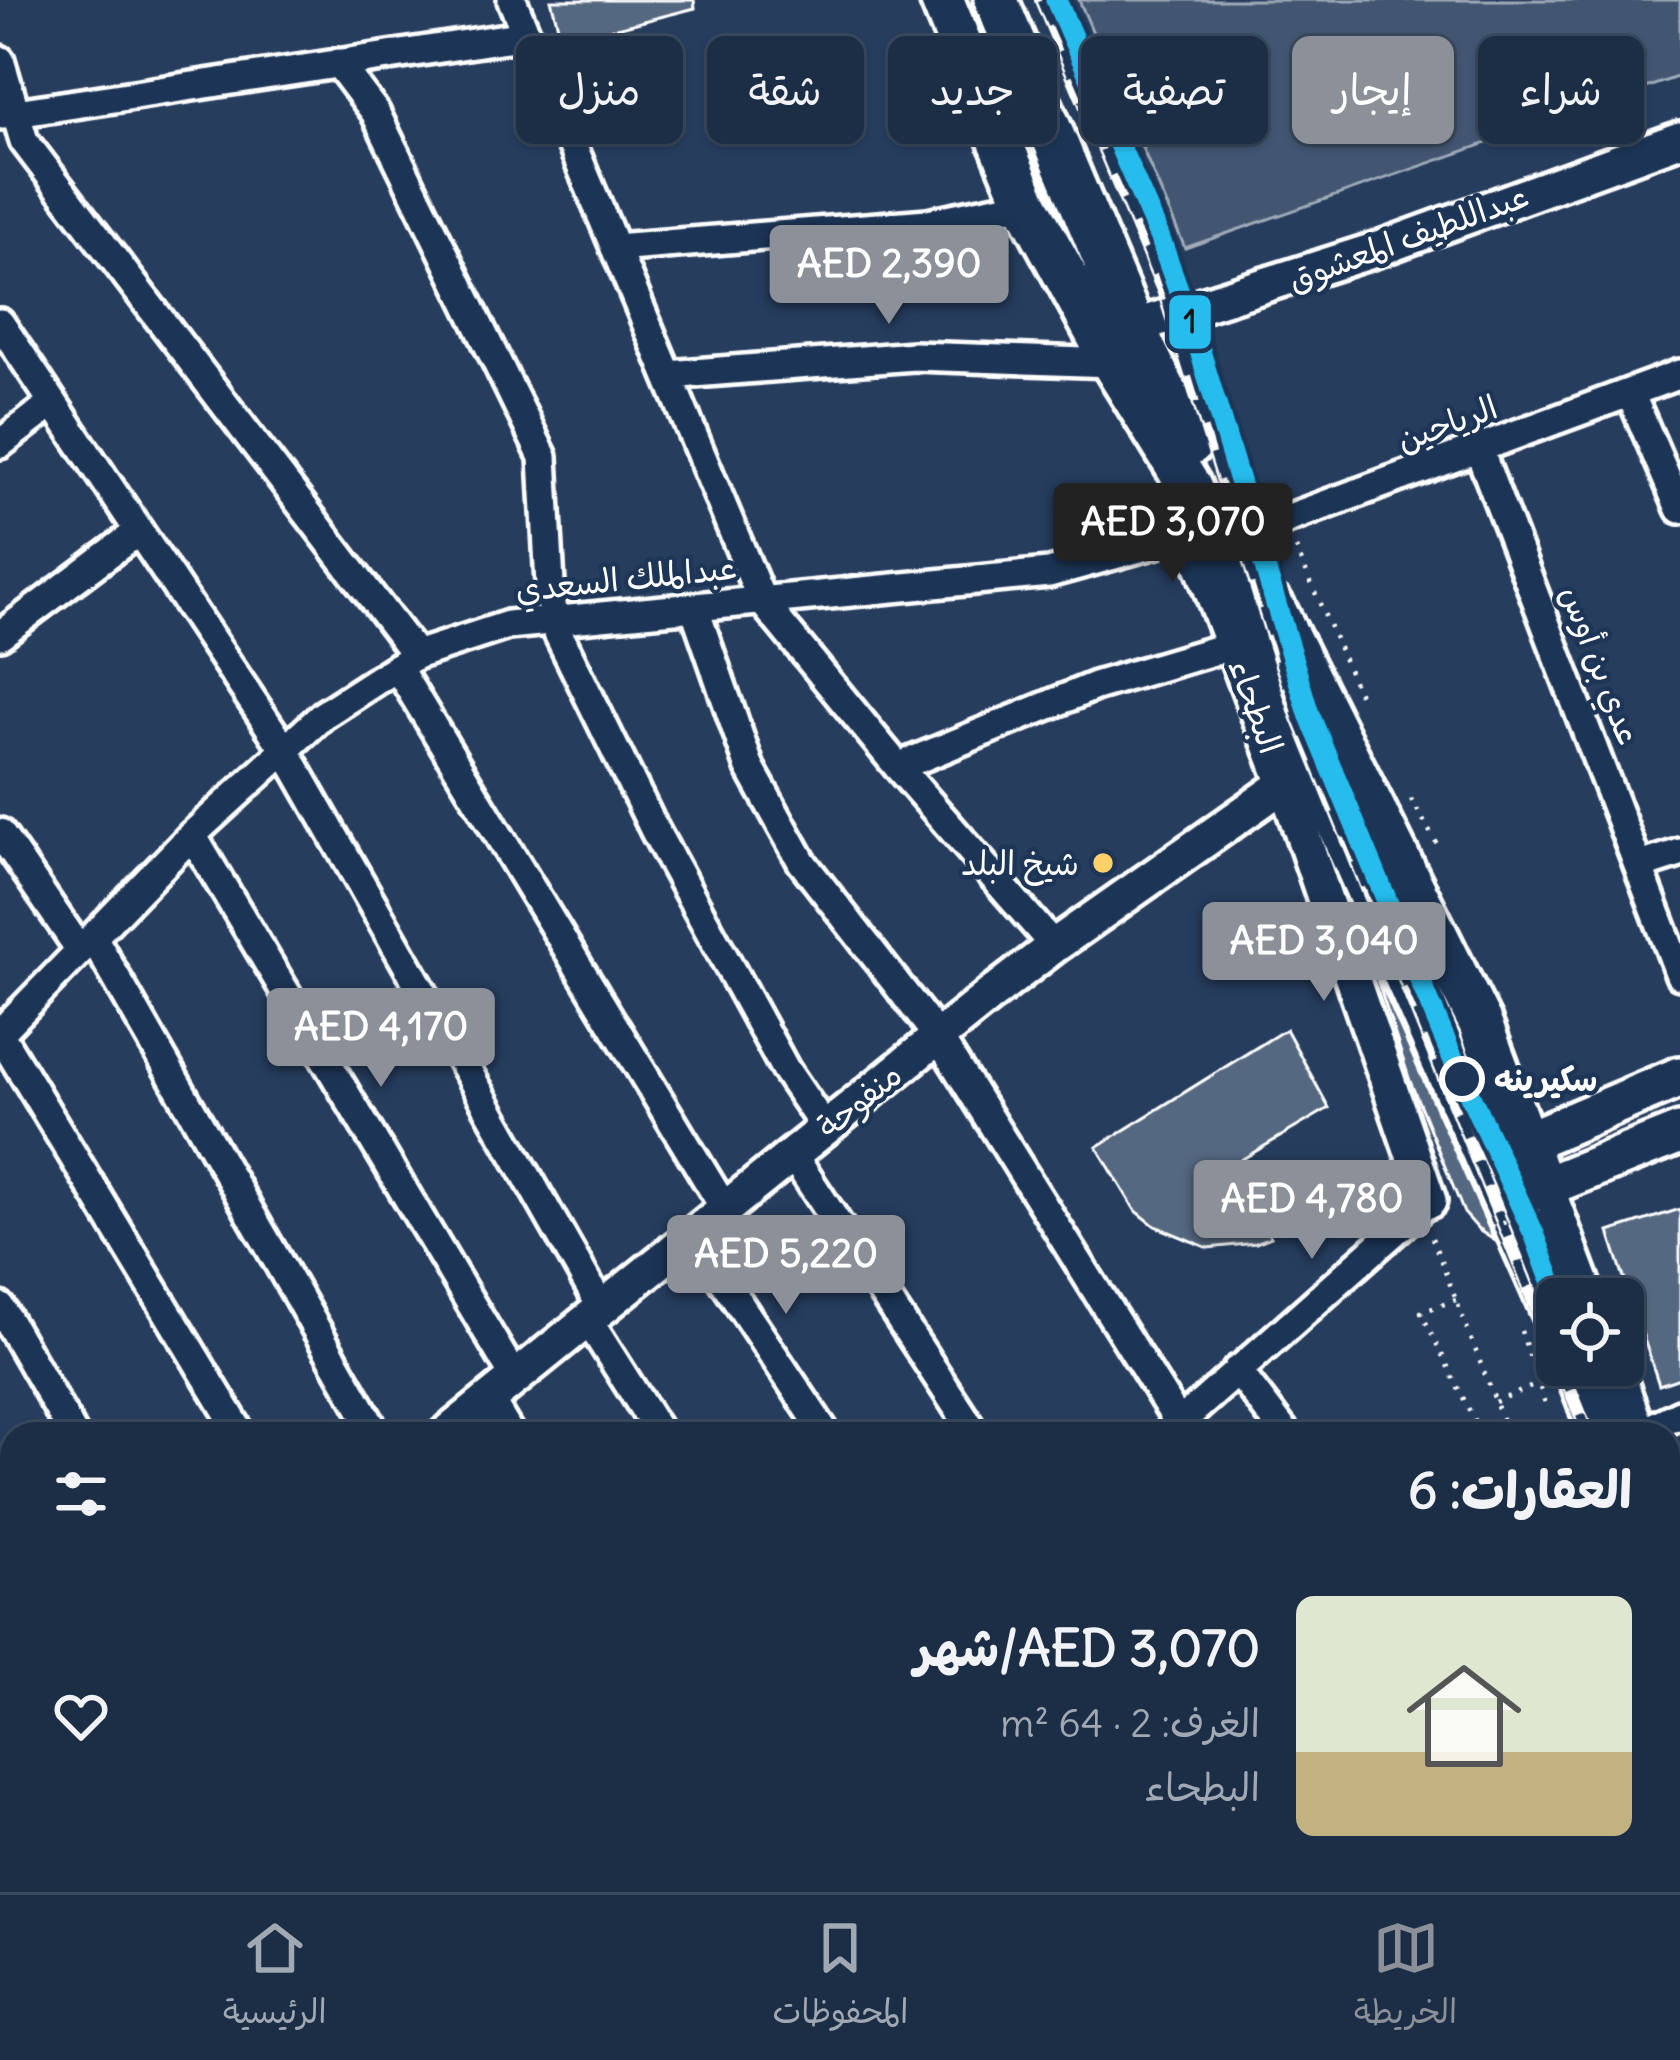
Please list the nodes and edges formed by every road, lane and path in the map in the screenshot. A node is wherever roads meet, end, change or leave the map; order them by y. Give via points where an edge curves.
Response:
1 (512, 0) edge
2 (942, 0) edge
3 (996, 0) edge
4 (526, 35) junction
5 (0, 60) edge
6 (338, 63) junction
7 (8, 114) edge
8 (1680, 139) edge
9 (1026, 203) junction
10 (615, 248) junction
11 (0, 323) edge
12 (1123, 345) junction
13 (1680, 374) edge
14 (668, 375) junction
15 (1630, 393) junction
16 (53, 403) junction
17 (0, 443) edge
18 (1479, 450) junction
19 (1680, 509) edge
20 (1284, 520) junction
21 (139, 531) junction
22 (1215, 540) junction
23 (762, 601) junction
24 (694, 607) junction
25 (552, 621) junction
26 (0, 635) edge
27 (1233, 645) junction
28 (406, 661) junction
29 (1364, 706) dead end
30 (285, 750) junction
31 (898, 767) junction
32 (1285, 784) junction
33 (0, 833) edge
34 (192, 835) junction
35 (1680, 853) edge
36 (1640, 866) junction
37 (87, 943) junction
38 (1054, 946) junction
39 (1680, 975) edge
40 (0, 1034) edge
41 (938, 1036) junction
42 (1680, 1078) edge
43 (1573, 1121) junction
44 (825, 1128) junction
45 (1680, 1133) edge
46 (1525, 1142) junction
47 (793, 1154) junction
48 (1486, 1159) junction
49 (1599, 1164) junction
50 (1424, 1204) junction
51 (1517, 1208) junction
52 (725, 1209) junction
53 (693, 1235) junction
54 (1569, 1278) edge
55 (1456, 1300) junction
56 (0, 1306) edge
57 (1536, 1309) edge
58 (595, 1314) junction
59 (1238, 1370) junction
60 (1536, 1383) edge
61 (1552, 1386) edge
62 (1566, 1386) edge
63 (1618, 1386) edge
64 (502, 1389) junction
65 (1495, 1402) junction
66 (1544, 1403) dead end
67 (66, 1422) edge
68 (234, 1422) edge
69 (369, 1422) edge
70 (461, 1422) edge
71 (508, 1422) edge
72 (654, 1422) edge
73 (818, 1422) edge
74 (967, 1422) edge
75 (1169, 1422) edge
76 (1181, 1422) edge
77 (1277, 1422) edge
78 (1475, 1422) edge
79 (1503, 1422) edge
80 (1593, 1422) edge
81 (1632, 1422) edge

1 - 4 street
2 - 9 main road, البطحاء
3 - 12 main road, البطحاء
4 - 6 street
4 - 10 street
5 - 7 street
6 - 7 street
6 - 25 street via 375,112 543,458
7 - 28 street
8 - 12 street, عبداللطيف المعشوق
9 - 10 street via 928,223
9 - 12 main road, البطحاء
10 - 14 street
11 - 16 street
12 - 14 street
12 - 22 main road, البطحاء
13 - 15 street, الرياحين
14 - 23 street
15 - 18 street, الرياحين
15 - 19 street
16 - 17 street
16 - 21 street
18 - 20 street, الرياحين
18 - 36 street, عدي بن أوس
20 - 22 street, الرياحين
20 - 29 path
21 - 26 street
21 - 30 street
22 - 23 street, عبدالملك السعدي via 1049,573
22 - 27 street, البطحاء
22 - 46 main road via 1480,1023
22 - 48 main road
23 - 24 street, عبدالملك السعدي
23 - 31 street
24 - 25 street, عبدالملك السعدي
24 - 41 street via 750,768 802,862
25 - 28 street, عبدالملك السعدي via 508,625
25 - 44 street via 655,831
27 - 31 street via 1095,686
27 - 32 street, البطحاء
28 - 30 street, عبدالملك السعدي
28 - 52 street
30 - 34 street, عبدالملك السعدي
30 - 58 street
31 - 38 street
32 - 38 street, منفوحة
32 - 50 street, البطحاء
33 - 37 street
34 - 37 street, عبدالملك السعدي
34 - 64 street
35 - 36 street
36 - 39 street, عدي بن أوس
37 - 40 street, عبدالملك السعدي
37 - 69 street
38 - 41 street, منفوحة
40 - 68 street
41 - 44 street, منفوحة
41 - 75 street
42 - 43 main road
43 - 46 main road
43 - 49 main road via 1581,1154
44 - 47 street, منفوحة
45 - 49 main road
46 - 48 main road
46 - 51 main road
47 - 52 street, منفوحة
47 - 74 street
48 - 51 main road
49 - 51 main road
50 - 55 path
50 - 59 street
51 - 54 main road
51 - 57 main road
52 - 53 street, منفوحة
53 - 58 street, منفوحة
53 - 73 street
55 - 65 path
55 - 78 path via 1421,1312
56 - 67 street
58 - 64 street, منفوحة
58 - 72 street
59 - 76 street
59 - 77 street
60 - 65 path
61 - 66 path
62 - 80 main road
63 - 81 main road
64 - 70 street, منفوحة
64 - 71 street
65 - 79 path

